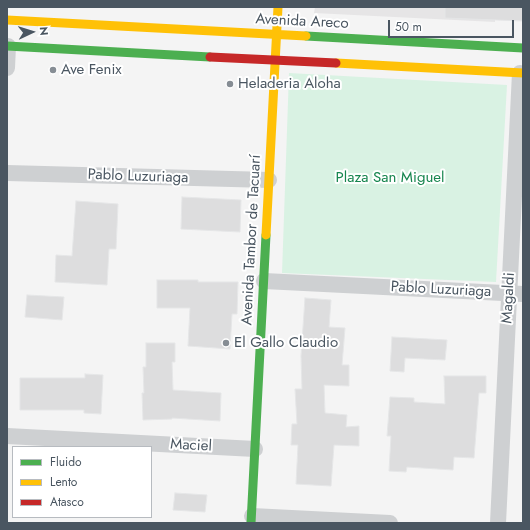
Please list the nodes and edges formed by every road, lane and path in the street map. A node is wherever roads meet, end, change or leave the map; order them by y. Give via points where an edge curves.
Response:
1 (278, 7) edge
2 (13, 16) edge
3 (276, 35) junction
4 (8, 46) edge
5 (523, 48) edge
6 (275, 60) junction
7 (7, 68) edge
8 (521, 73) edge
9 (7, 173) edge
10 (269, 180) junction
11 (264, 281) junction
12 (516, 293) edge
13 (7, 436) edge
14 (255, 449) junction
15 (252, 520) edge
16 (390, 523) edge
17 (498, 523) edge

1 - 3 main road, Avenida Tambor de Tacuarí
2 - 3 main road, Avenida Areco
3 - 5 main road, Avenida Areco
3 - 6 main road, Avenida Tambor de Tacuarí
4 - 6 main road
4 - 7 street
6 - 8 main road
6 - 10 main road, Avenida Tambor de Tacuarí
8 - 12 street, Magaldi
9 - 10 street, Pablo Luzuriaga
10 - 11 main road, Avenida Tambor de Tacuarí
11 - 12 street, Pablo Luzuriaga
11 - 14 main road, Avenida Tambor de Tacuarí
12 - 17 street, Magaldi
13 - 14 street, Maciel
14 - 15 main road, Avenida Tambor de Tacuarí
15 - 16 street

